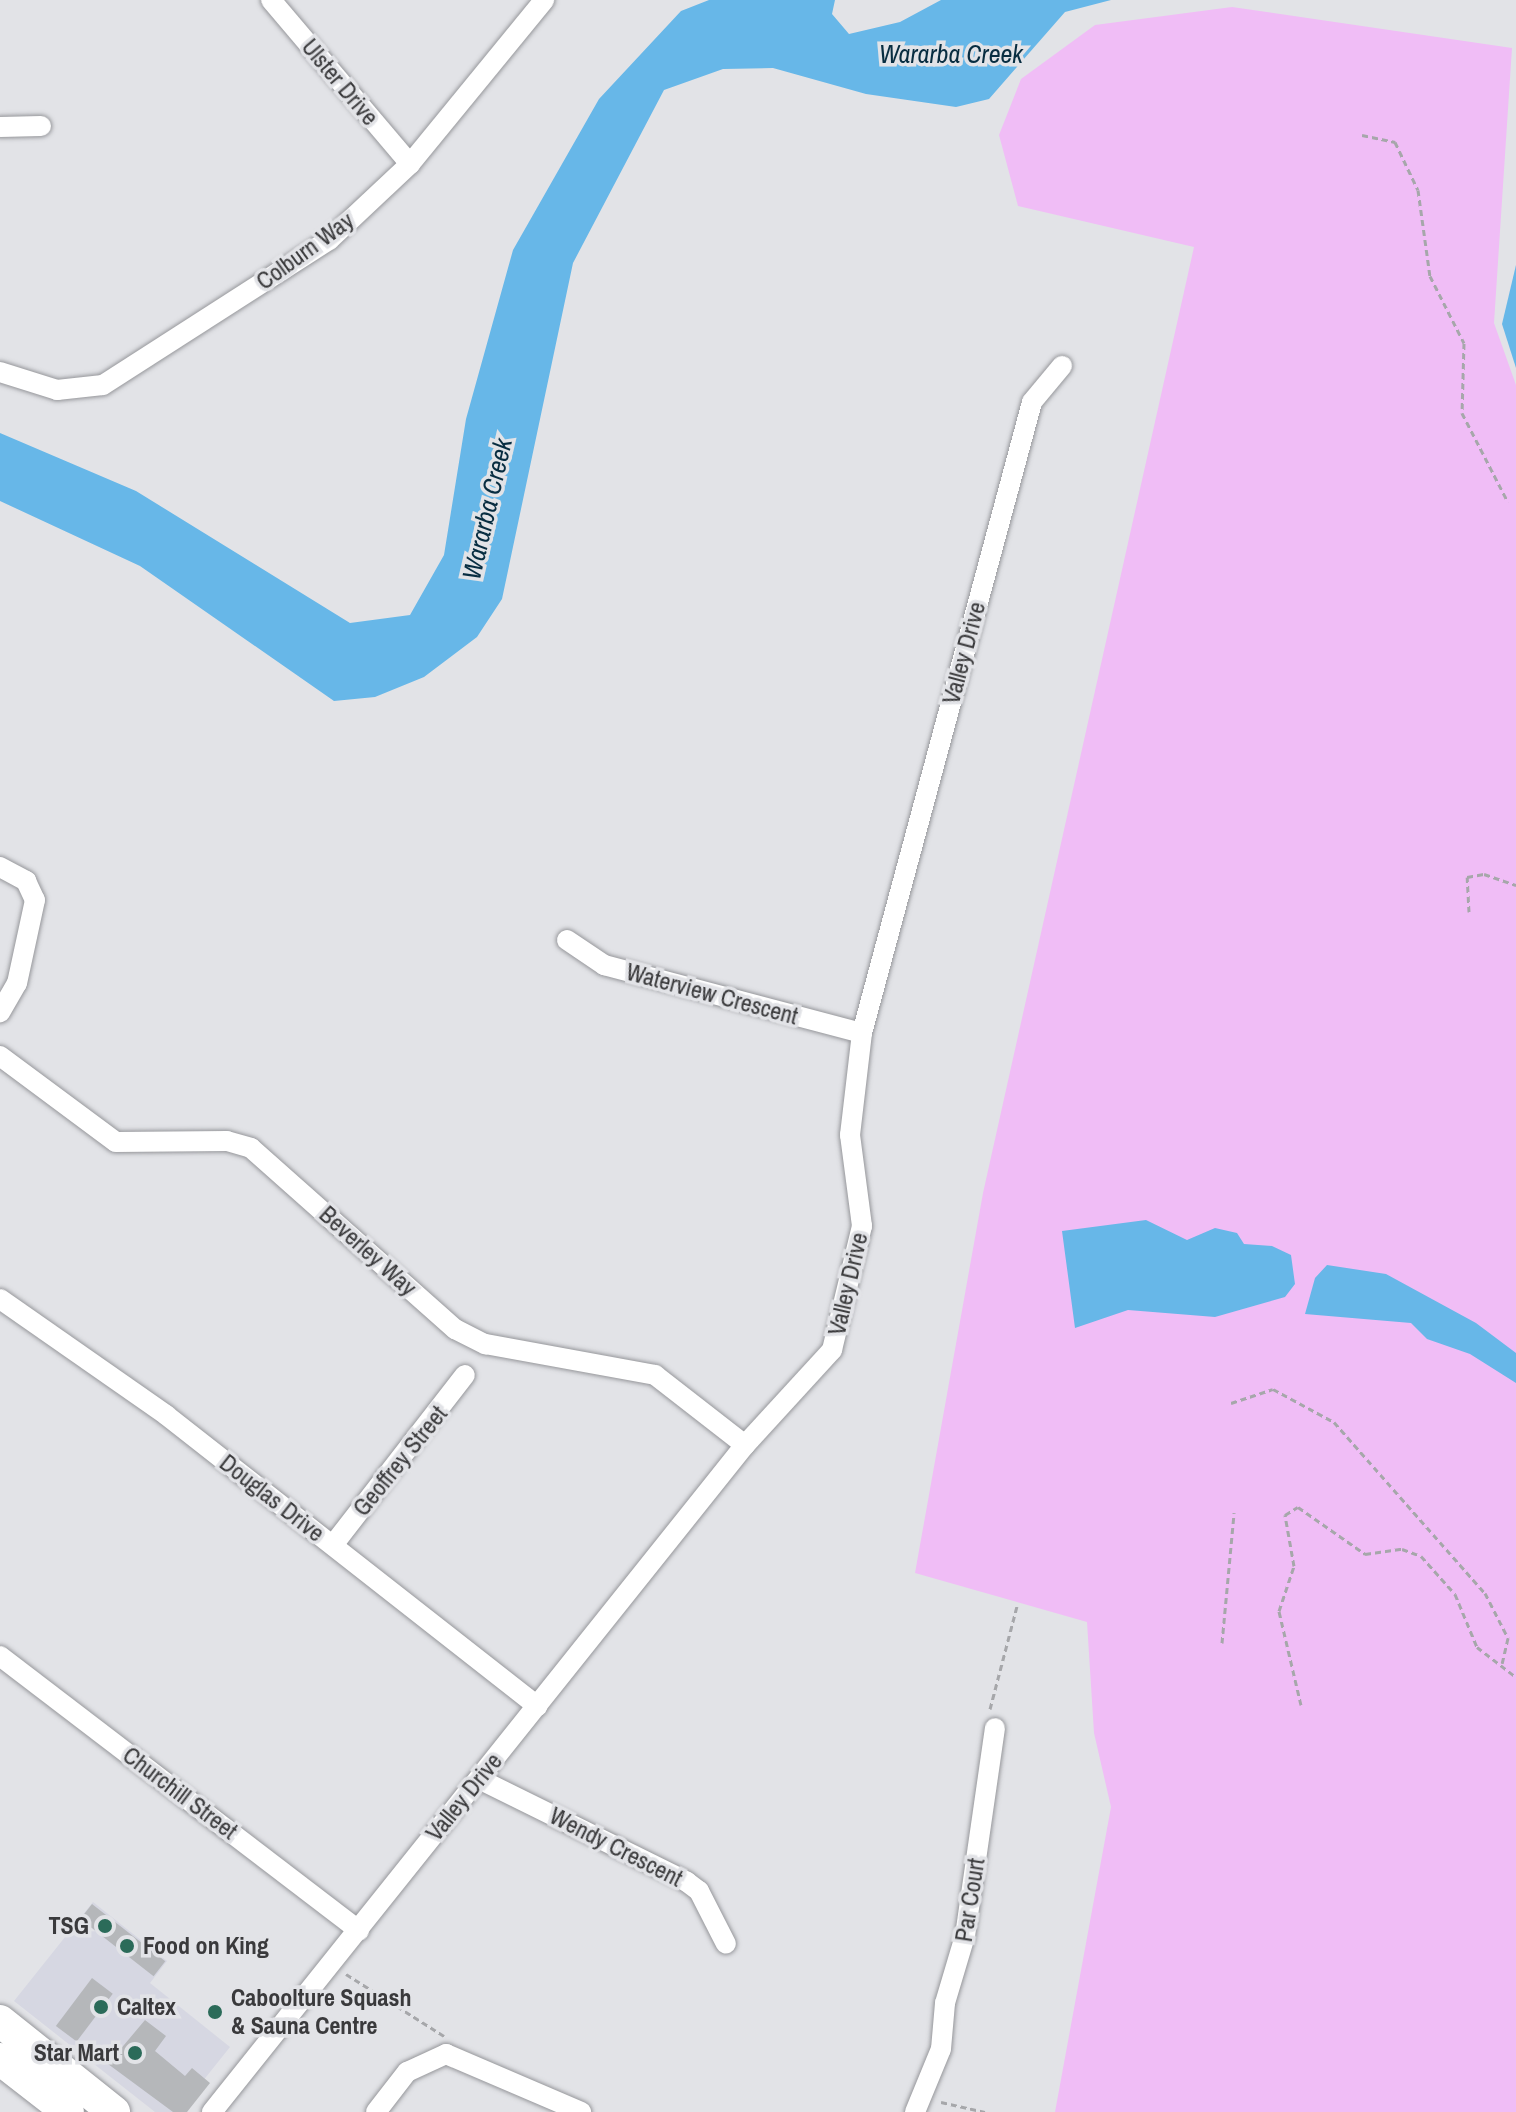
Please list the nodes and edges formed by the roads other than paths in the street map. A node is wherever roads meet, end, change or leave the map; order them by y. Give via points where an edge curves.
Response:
1 (271, 0) edge
2 (544, 0) edge
3 (41, 126) dead end
4 (0, 127) edge
5 (410, 164) junction
6 (1062, 366) dead end
7 (0, 372) edge
8 (0, 867) edge
9 (567, 940) dead end
10 (0, 1012) edge
11 (862, 1033) junction
12 (0, 1056) edge
13 (0, 1299) edge
14 (465, 1375) dead end
15 (745, 1445) junction
16 (333, 1545) junction
17 (0, 1656) edge
18 (537, 1706) junction
19 (995, 1728) road end
20 (479, 1779) junction
21 (359, 1930) junction
22 (726, 1944) dead end
23 (0, 2021) edge
24 (0, 2059) edge
25 (916, 2104) edge
26 (68, 2112) edge
27 (114, 2112) edge
28 (212, 2112) edge
29 (376, 2112) edge
30 (581, 2112) edge

1 - 5 street, Ulster Drive
2 - 5 street, Colburn Way
3 - 4 street
5 - 7 street, Colburn Way via 329,240 103,385 57,390
6 - 11 street, Valley Drive via 1032,402
8 - 10 street via 26,881 35,900 17,983
9 - 11 street, Waterview Crescent via 604,965
11 - 15 street, Valley Drive via 850,1135 862,1226 843,1323 815,1375
12 - 15 street, Beverley Way via 116,1142 227,1141 251,1148 455,1329 485,1344 655,1375
13 - 16 street, Douglas Drive
14 - 16 street, Geoffrey Street
15 - 18 street, Valley Drive
16 - 18 street, Douglas Drive
17 - 21 street, Churchill Street
18 - 20 street, Valley Drive
19 - 25 street, Par Court via 965,1936 945,2003 941,2049
20 - 21 street, Valley Drive
20 - 22 street, Wendy Crescent via 687,1882
21 - 28 street, Valley Drive
23 - 27 main road
24 - 26 main road
29 - 30 street via 407,2072 446,2054

